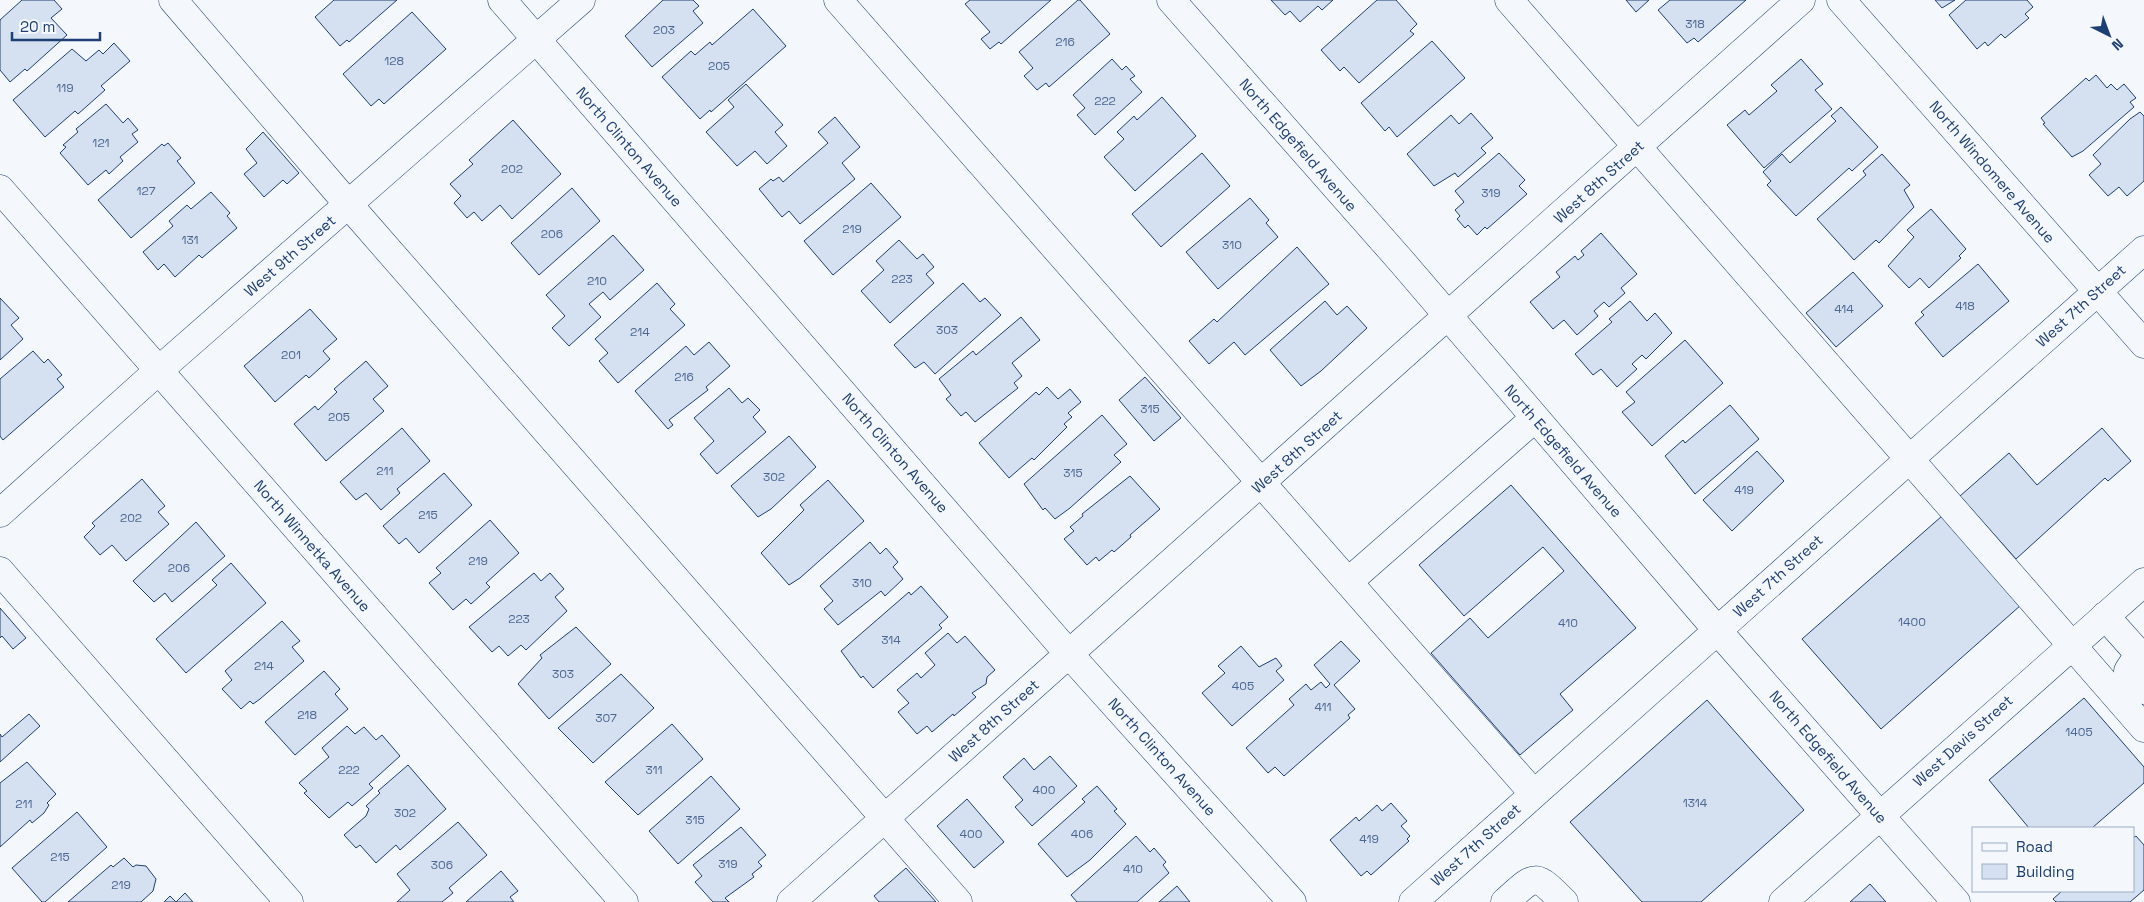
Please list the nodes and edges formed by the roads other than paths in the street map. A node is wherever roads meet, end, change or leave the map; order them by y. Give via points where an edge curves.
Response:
1 (173, 0) edge
2 (502, 0) edge
3 (581, 0) edge
4 (838, 0) edge
5 (1171, 0) edge
6 (1509, 0) edge
7 (1801, 0) edge
8 (1841, 0) edge
9 (536, 40) junction
10 (1637, 147) junction
11 (0, 189) edge
12 (348, 204) junction
13 (2144, 250) edge
14 (2098, 292) junction
15 (1448, 317) junction
16 (2144, 344) edge
17 (158, 371) junction
18 (1535, 418) junction
19 (1909, 458) junction
20 (1262, 483) junction
21 (0, 513) edge
22 (0, 571) edge
23 (1348, 582) junction
24 (2144, 582) edge
25 (2105, 616) junction
26 (1717, 630) junction
27 (2073, 645) junction
28 (2142, 652) edge
29 (1069, 654) junction
30 (2144, 690) edge
31 (2144, 728) edge
32 (1534, 794) junction
33 (1880, 816) junction
34 (885, 818) junction
35 (288, 902) edge
36 (624, 902) edge
37 (791, 902) edge
38 (958, 902) edge
39 (1292, 902) edge
40 (1413, 902) edge
41 (1506, 902) edge
42 (1564, 902) edge
43 (1784, 902) edge
44 (1956, 902) edge

1 - 12 street
2 - 9 street, North Clinton Avenue
3 - 9 street, West 9th Street
4 - 20 street
5 - 15 street, North Edgefield Avenue
6 - 10 street
7 - 10 street, West 8th Street
8 - 14 street, North Windomere Avenue
9 - 12 street, West 9th Street
9 - 29 street, North Clinton Avenue
10 - 15 street, West 8th Street
10 - 19 street
11 - 17 street, North Winnetka Avenue
12 - 17 street, West 9th Street
12 - 34 street
13 - 14 street, West 7th Street
14 - 16 street, North Windomere Avenue
14 - 19 street, West 7th Street
15 - 18 street, North Edgefield Avenue
15 - 20 street, West 8th Street
17 - 21 street, West 9th Street
17 - 36 street, North Winnetka Avenue
18 - 23 street
18 - 26 street, North Edgefield Avenue
19 - 26 street, West 7th Street
19 - 27 street
20 - 23 street
20 - 29 street, West 8th Street
22 - 35 street
23 - 32 street
24 - 25 street, West Davis Street
25 - 27 street, West Davis Street
25 - 28 street
26 - 32 street, West 7th Street
26 - 33 street, North Edgefield Avenue
27 - 31 street
27 - 33 street, West Davis Street
28 - 30 street via 2128,671
29 - 34 street, West 8th Street
29 - 39 street, North Clinton Avenue
32 - 40 street, West 7th Street
33 - 43 street, West Davis Street
33 - 44 street, North Edgefield Avenue
34 - 37 street, West 8th Street
34 - 38 street
41 - 42 street via 1533,880 1544,882

